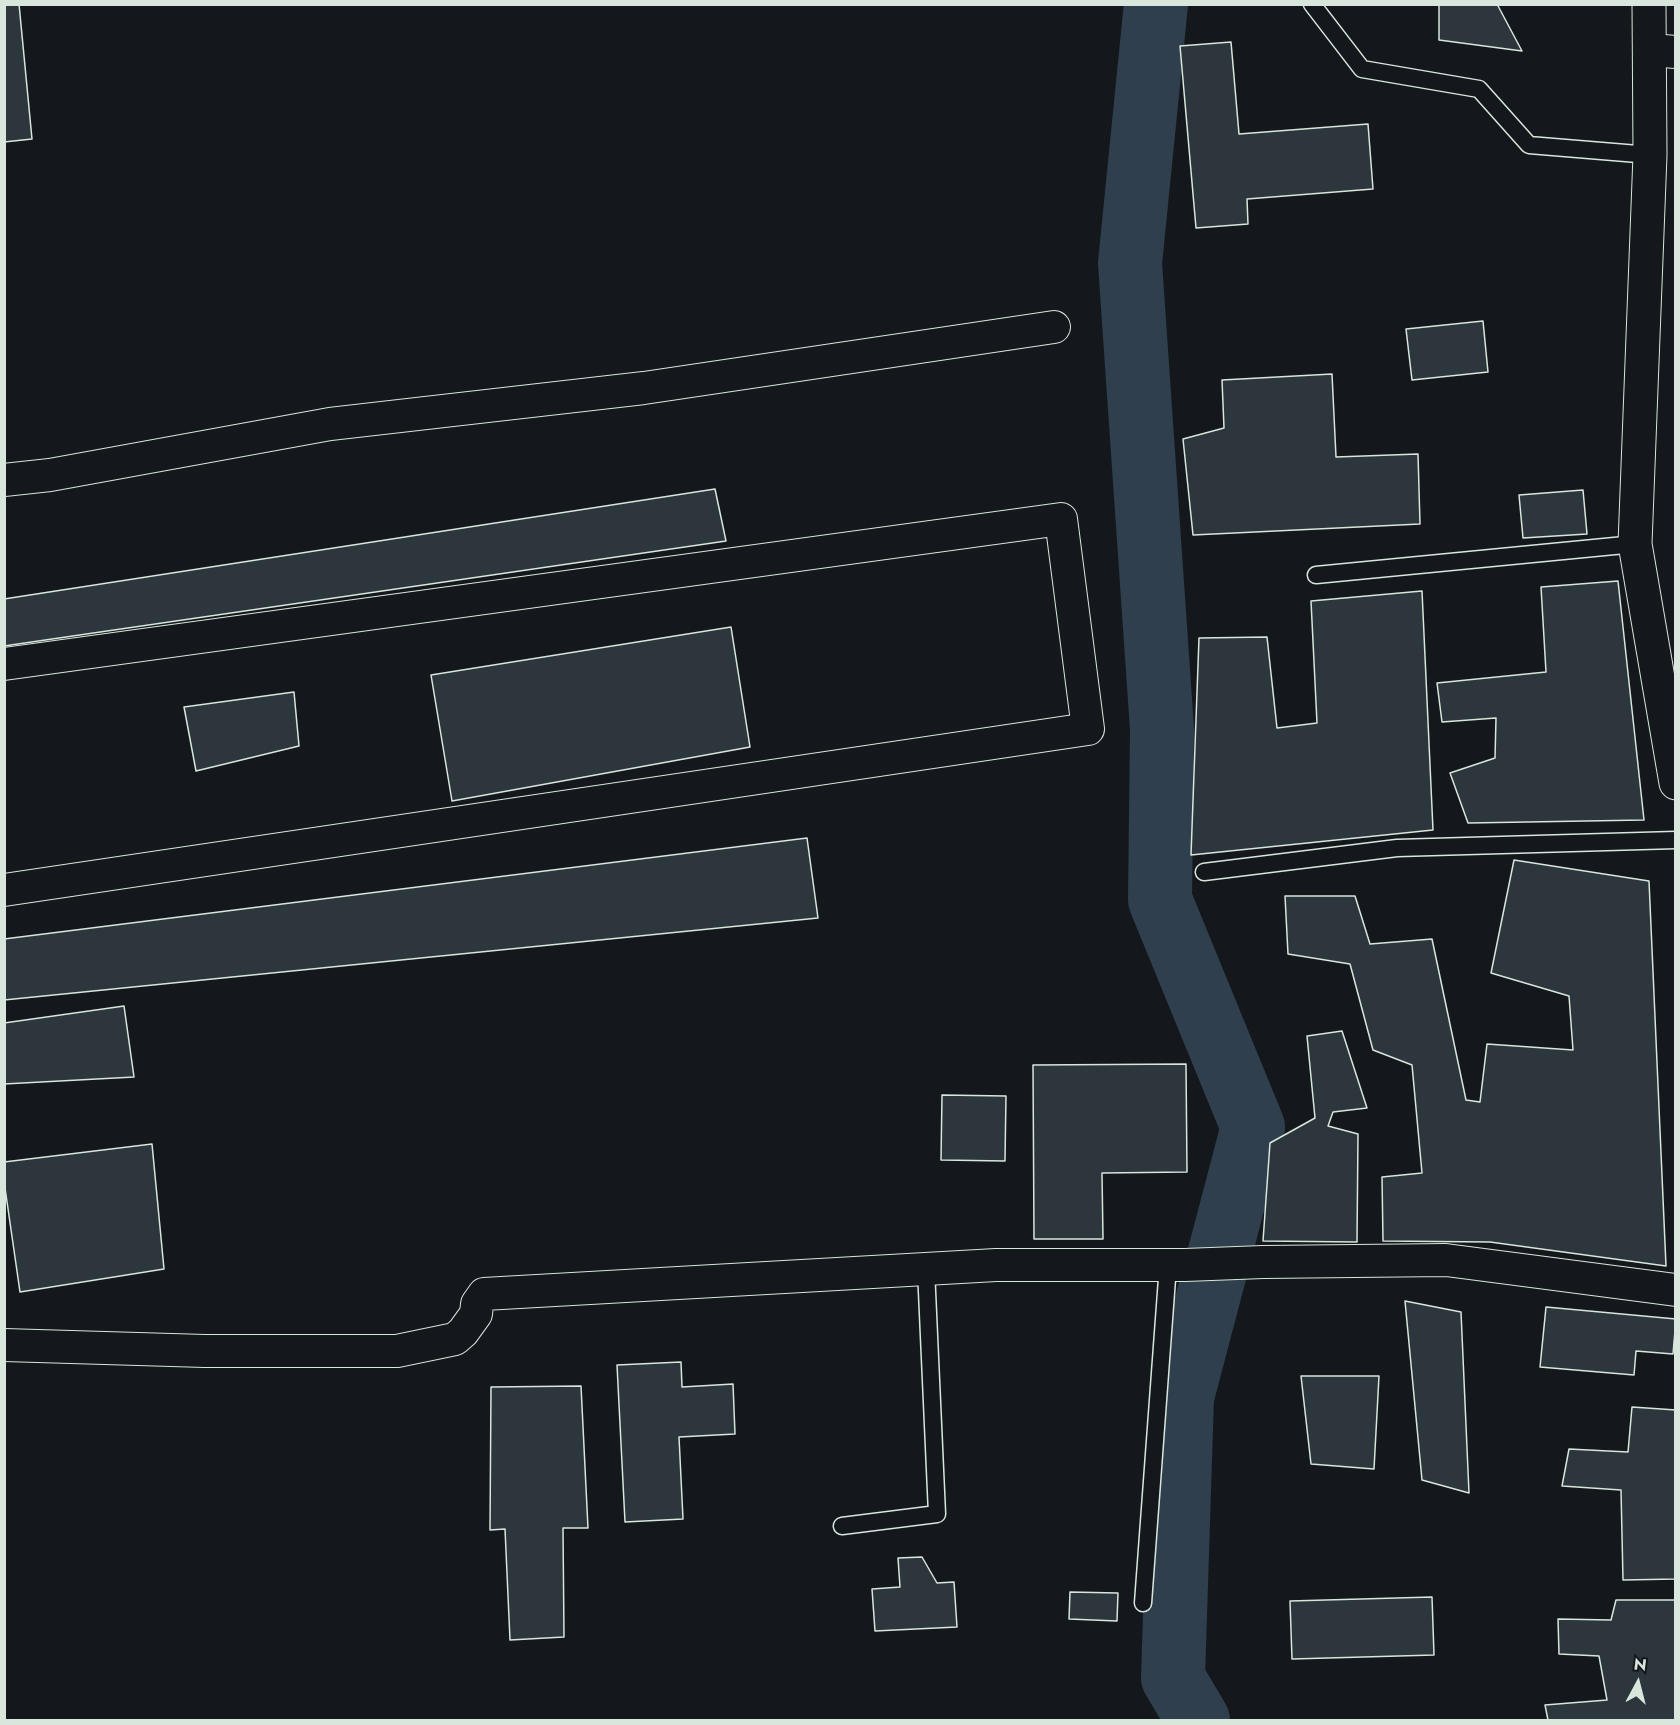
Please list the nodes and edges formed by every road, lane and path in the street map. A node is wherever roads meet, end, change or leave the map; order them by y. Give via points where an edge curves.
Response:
1 (1312, 4) edge
2 (1649, 4) edge
3 (1663, 51) edge
4 (1650, 155) junction
5 (1054, 327) dead end
6 (4, 480) edge
7 (1635, 544) junction
8 (1316, 575) dead end
9 (4, 664) edge
10 (1676, 783) edge
11 (1676, 840) edge
12 (1204, 872) dead end
13 (4, 890) edge
14 (1176, 1265) junction
15 (926, 1269) junction
16 (1676, 1290) edge
17 (4, 1345) edge
18 (842, 1526) dead end
19 (1143, 1604) dead end

1 - 4 lane via 1362,69 1479,90 1528,145
2 - 3 street
3 - 4 street
4 - 7 street
5 - 6 street via 644,388 330,424
7 - 8 lane
7 - 10 street
9 - 13 street via 1060,519 1088,729
11 - 12 lane via 1397,848
14 - 15 street
14 - 16 street via 1446,1260
14 - 19 lane
15 - 17 street via 484,1294 476,1314 455,1339 397,1351
15 - 18 lane via 937,1514

